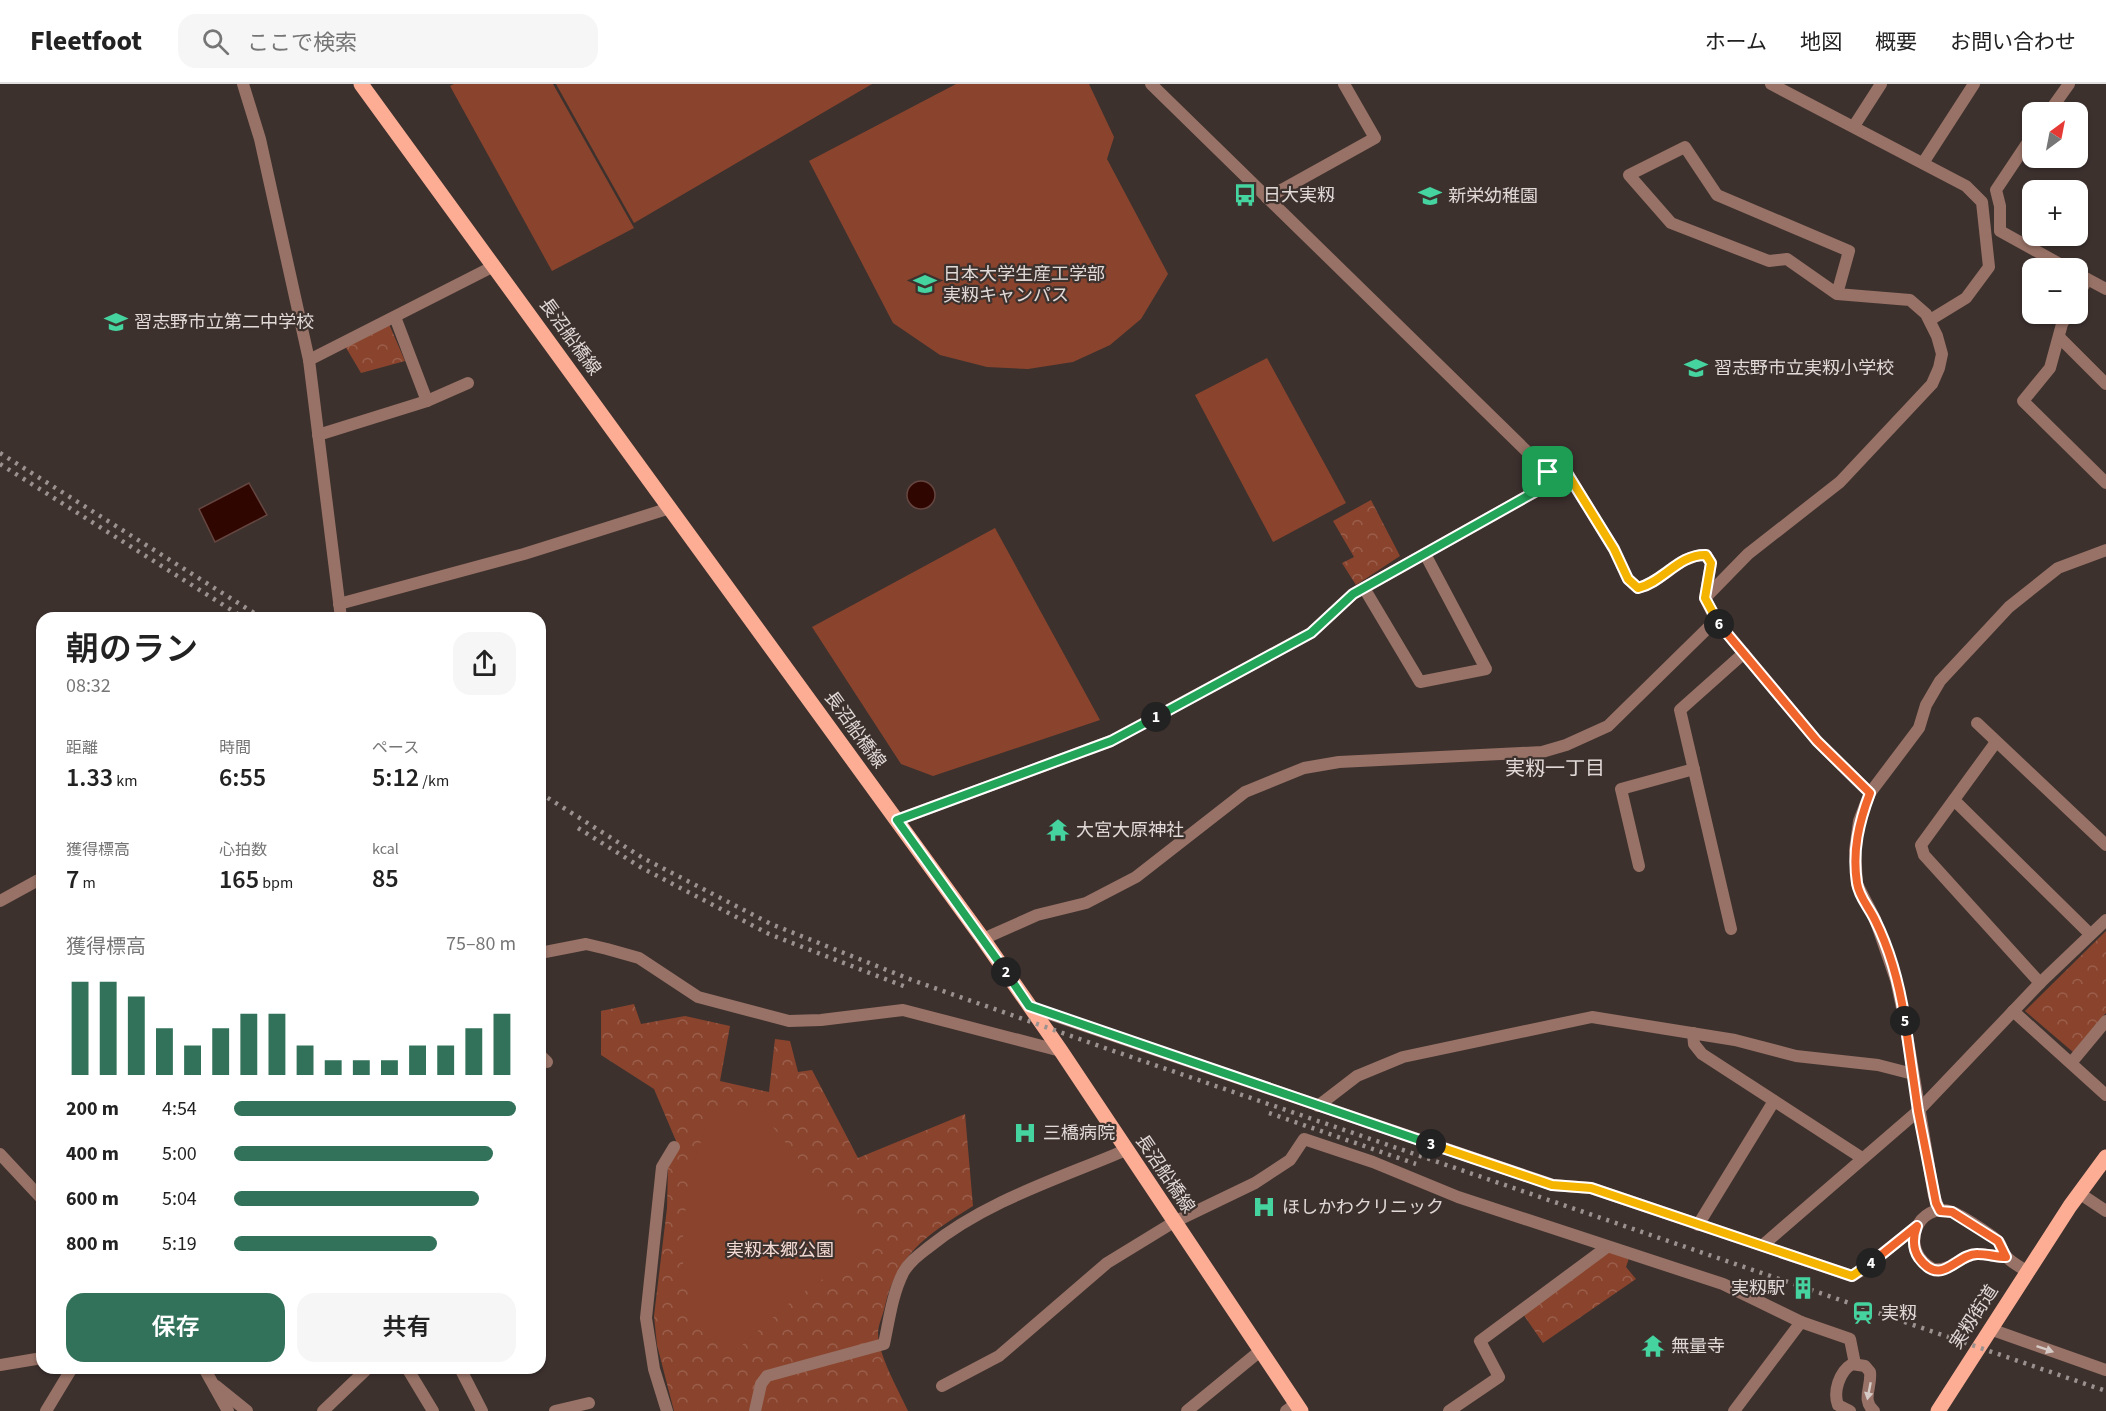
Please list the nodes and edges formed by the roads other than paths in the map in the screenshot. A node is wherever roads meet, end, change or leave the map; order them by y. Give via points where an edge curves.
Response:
1 (243, 84) edge
2 (1151, 84) edge
3 (1344, 84) edge
4 (1881, 84) edge
5 (1974, 84) edge
6 (2069, 84) edge
7 (363, 85) edge
8 (1778, 85) edge
9 (2056, 102) edge
10 (1854, 126) junction
11 (2022, 151) edge
12 (1923, 163) junction
13 (1998, 197) junction
14 (1267, 198) junction
15 (1982, 202) junction
16 (2047, 258) edge
17 (494, 266) junction
18 (2088, 279) edge
19 (2106, 289) edge
20 (1837, 294) junction
21 (395, 317) junction
22 (1930, 320) junction
23 (2064, 324) edge
24 (2059, 337) junction
25 (309, 360) junction
26 (468, 383) dead end
27 (2106, 384) edge
28 (427, 401) junction
29 (318, 435) junction
30 (1548, 472) junction
31 (2106, 483) edge
32 (670, 508) junction
33 (2106, 550) edge
34 (1425, 554) junction
35 (1364, 588) junction
36 (1705, 598) junction
37 (339, 604) junction
38 (340, 612) edge
39 (1716, 620) junction
40 (1744, 653) junction
41 (1977, 723) dead end
42 (1996, 742) junction
43 (1694, 769) junction
44 (1870, 793) junction
45 (1954, 800) junction
46 (897, 820) junction
47 (2106, 844) edge
48 (1639, 866) dead end
49 (36, 881) edge
50 (0, 901) edge
51 (2106, 920) edge
52 (1731, 929) dead end
53 (2090, 934) junction
54 (983, 939) junction
55 (546, 952) edge
56 (2040, 983) junction
57 (1029, 1006) junction
58 (2013, 1011) junction
59 (2106, 1021) edge
60 (1693, 1033) junction
61 (1061, 1050) junction
62 (2071, 1063) junction
63 (1913, 1074) junction
64 (2106, 1095) edge
65 (1774, 1101) junction
66 (1318, 1106) junction
67 (1918, 1111) junction
68 (674, 1147) dead end
69 (1126, 1150) junction
70 (0, 1154) edge
71 (2106, 1157) edge
72 (1862, 1158) junction
73 (36, 1193) edge
74 (2079, 1193) junction
75 (1940, 1211) junction
76 (2106, 1211) edge
77 (1174, 1222) junction
78 (1698, 1225) junction
79 (1917, 1226) junction
80 (1763, 1245) junction
81 (1607, 1247) junction
82 (2006, 1257) junction
83 (2027, 1271) junction
84 (1801, 1322) junction
85 (1990, 1329) junction
86 (1260, 1351) junction
87 (36, 1359) edge
88 (0, 1365) edge
89 (1855, 1365) junction
90 (2106, 1370) edge
91 (68, 1374) edge
92 (208, 1374) edge
93 (362, 1374) edge
94 (411, 1374) edge
95 (463, 1374) edge
96 (216, 1386) junction
97 (942, 1386) dead end
98 (589, 1403) dead end
99 (1294, 1409) edge
100 (46, 1411) edge
101 (228, 1411) edge
102 (247, 1411) edge
103 (322, 1411) edge
104 (433, 1411) edge
105 (482, 1411) edge
106 (555, 1411) edge
107 (667, 1411) edge
108 (755, 1411) edge
109 (1187, 1411) edge
110 (1449, 1411) edge
111 (1734, 1411) edge
112 (1850, 1411) edge
113 (1874, 1411) edge
114 (1938, 1411) edge

1 - 25 street via 260,139
2 - 14 street
3 - 14 street via 1375,138
4 - 10 street
5 - 12 street
6 - 9 street
7 - 17 main road, 長沼船橋線
8 - 10 street
10 - 12 street
11 - 13 street via 1996,190
12 - 15 street via 1966,186
13 - 15 street
13 - 16 street via 2000,231 2004,236
14 - 30 street
15 - 22 street via 1989,267 1966,298
17 - 21 street
17 - 32 main road, 長沼船橋線
18 - 19 street
20 - 20 street via 1849,251 1717,195 1685,147 1629,175 1671,223 1769,261 1787,259
20 - 22 street via 1910,300
21 - 25 street
21 - 28 street
22 - 36 street via 1942,354 1932,384 1840,482 1748,554
23 - 24 street
24 - 27 street
24 - 31 street via 2050,368 2023,401
25 - 29 street
26 - 28 street
28 - 29 street
29 - 37 street
30 - 34 street via 1540,489
30 - 36 street via 1567,473 1628,579 1638,588 1651,585 1695,555 1706,555 1711,563
32 - 37 street via 524,554
32 - 46 main road, 長沼船橋線
33 - 44 street via 2058,568 2010,607 1940,681 1919,728
34 - 35 street
34 - 35 street via 1486,669 1420,682
35 - 46 street via 1311,633 1111,741
36 - 39 street
37 - 38 street
39 - 40 street
39 - 54 street via 1608,726 1566,745 1542,752 1339,762 1305,768 1245,792 1136,877 1086,903 1037,915
40 - 43 street via 1680,710
40 - 44 street via 1817,741
41 - 42 street
42 - 45 street
42 - 47 street
43 - 48 street via 1621,789
43 - 52 street
44 - 63 street via 1859,821 1855,850 1857,884 1875,919 1896,980
45 - 53 street
45 - 56 street via 1921,844 1924,855
46 - 54 main road, 長沼船橋線
49 - 50 street
51 - 53 street
53 - 56 street
54 - 57 main road, 長沼船橋線
55 - 61 street via 586,944 639,958 698,997 789,1021 903,1010
56 - 58 street
57 - 61 main road, 長沼船橋線
57 - 66 street
58 - 62 street
58 - 67 street
59 - 62 street
60 - 63 street via 1796,1056 1878,1065
60 - 65 street via 1694,1044 1702,1054
60 - 66 street via 1592,1017 1403,1057 1357,1076
61 - 69 main road, 長沼船橋線
62 - 64 street
63 - 67 street
65 - 72 street
65 - 78 street
66 - 78 street via 1552,1185 1591,1188
67 - 72 street
67 - 75 street
68 - 107 street via 662,1167 646,1318 654,1368
69 - 77 main road, 長沼船橋線
69 - 108 street via 991,1207 952,1228 911,1261 903,1273 894,1295 884,1344 767,1376 761,1384
70 - 73 street
71 - 74 main road, 実籾街道
72 - 80 street
74 - 76 street
74 - 83 main road, 実籾街道
75 - 79 street
75 - 82 street via 1952,1212 1998,1241
77 - 81 street via 1255,1183 1290,1160 1304,1139
77 - 86 main road, 長沼船橋線
77 - 97 street via 1107,1263 999,1356
78 - 80 street
79 - 80 street via 1852,1276
79 - 82 street via 1914,1248 1926,1265 1934,1269 1950,1268 1977,1254
81 - 84 street via 1723,1284
81 - 110 street via 1480,1341 1499,1377
82 - 83 street
83 - 85 main road, 実籾街道
84 - 89 street via 1850,1339
84 - 111 street
85 -> 90 street
85 - 114 main road, 実籾街道
86 - 99 main road, 長沼船橋線
86 - 109 street
87 - 88 street
89 - 112 street via 1847,1367 1836,1389 1838,1406
89 -> 113 street via 1865,1366 1870,1372 1866,1397
91 - 100 street
92 - 96 street
93 - 103 street
94 - 104 street
95 - 105 street
96 - 101 street
96 - 102 street
98 - 106 street

